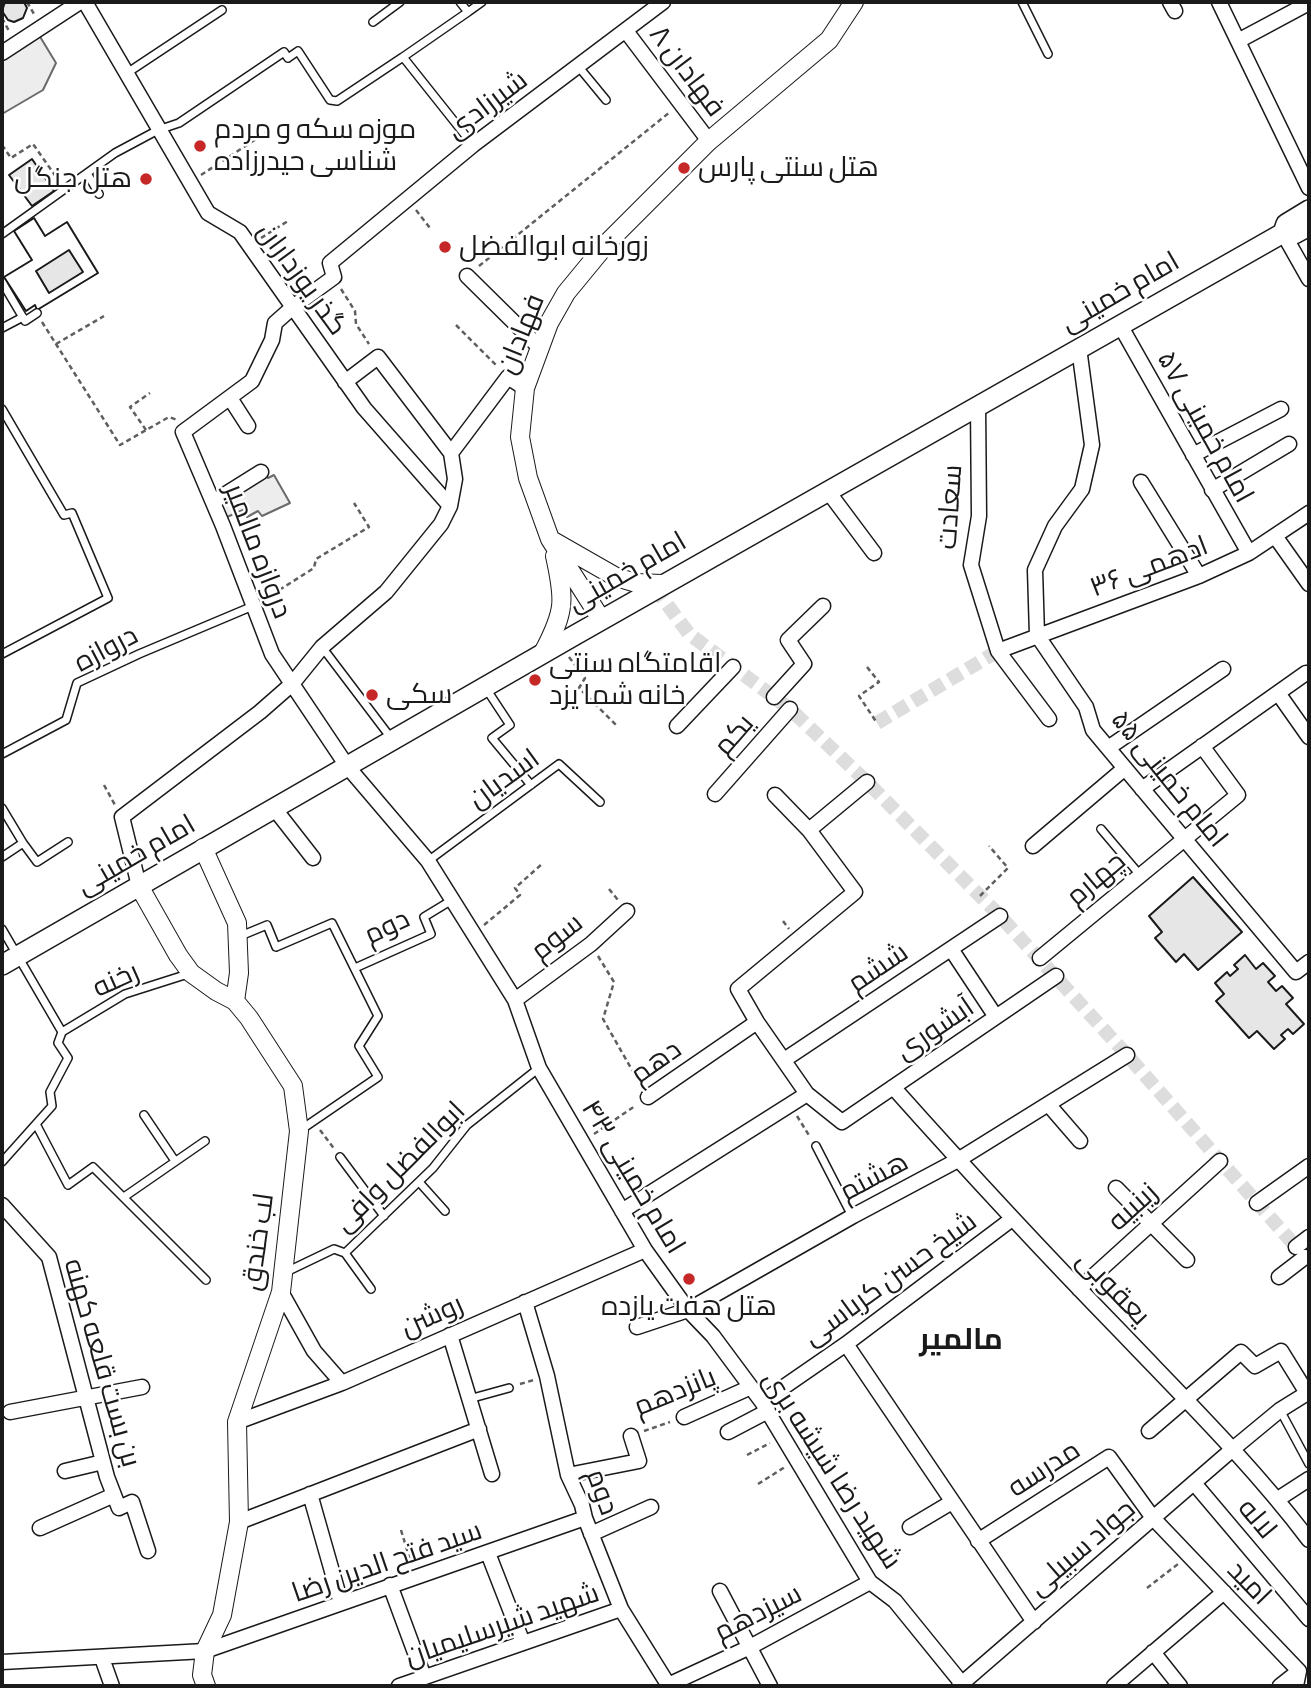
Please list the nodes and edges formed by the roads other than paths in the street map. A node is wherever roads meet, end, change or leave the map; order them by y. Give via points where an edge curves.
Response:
1 (80, 2) edge
2 (85, 2) edge
3 (400, 2) edge
4 (460, 2) edge
5 (482, 2) edge
6 (663, 2) edge
7 (854, 2) edge
8 (1021, 2) edge
9 (1219, 2) edge
10 (1309, 3) edge
11 (222, 10) dead end
12 (468, 12) junction
13 (373, 22) dead end
14 (626, 31) junction
15 (1238, 41) junction
16 (2, 53) edge
17 (1048, 54) dead end
18 (403, 57) junction
19 (578, 66) junction
20 (127, 73) junction
21 (606, 100) dead end
22 (158, 130) junction
23 (709, 141) junction
24 (472, 145) junction
25 (86, 173) junction
26 (1309, 188) edge
27 (99, 194) dead end
28 (1309, 210) edge
29 (1309, 226) edge
30 (1283, 233) junction
31 (2, 234) edge
32 (467, 276) road end
33 (1309, 279) edge
34 (2, 282) edge
35 (293, 307) junction
36 (37, 313) road end
37 (23, 317) junction
38 (1120, 325) junction
39 (2, 328) edge
40 (540, 348) junction
41 (1079, 348) junction
42 (345, 382) junction
43 (526, 388) junction
44 (230, 398) junction
45 (978, 405) junction
46 (2, 409) edge
47 (1280, 409) dead end
48 (248, 426) dead end
49 (1289, 444) dead end
50 (451, 453) junction
51 (1193, 455) junction
52 (261, 472) dead end
53 (1141, 482) dead end
54 (827, 490) junction
55 (1212, 490) junction
56 (213, 502) junction
57 (450, 506) junction
58 (1309, 513) edge
59 (1275, 536) junction
60 (550, 539) junction
61 (874, 553) dead end
62 (1249, 553) junction
63 (1199, 576) junction
64 (662, 584) junction
65 (1309, 584) edge
66 (253, 606) junction
67 (823, 606) dead end
68 (600, 619) junction
69 (1037, 635) junction
70 (322, 647) junction
71 (551, 648) junction
72 (998, 651) junction
73 (2, 654) edge
74 (733, 667) dead end
75 (1223, 669) dead end
76 (1306, 673) dead end
77 (292, 684) junction
78 (484, 686) junction
79 (1278, 693) junction
80 (774, 697) dead end
81 (790, 709) dead end
82 (1049, 719) dead end
83 (677, 726) dead end
84 (1309, 737) edge
85 (392, 738) junction
86 (1202, 746) junction
87 (1108, 748) junction
88 (2, 754) edge
89 (347, 765) junction
90 (1125, 768) junction
91 (867, 782) dead end
92 (531, 785) junction
93 (1142, 789) junction
94 (715, 794) dead end
95 (775, 796) dead end
96 (600, 802) dead end
97 (2, 808) edge
98 (274, 808) junction
99 (1101, 829) dead end
100 (809, 830) junction
101 (1184, 839) junction
102 (68, 842) dead end
103 (23, 843) junction
104 (1033, 846) dead end
105 (203, 848) junction
106 (2, 857) edge
107 (313, 859) dead end
108 (428, 861) junction
109 (1140, 875) junction
110 (139, 886) junction
111 (452, 900) junction
112 (627, 911) dead end
113 (1000, 916) dead end
114 (2, 929) edge
115 (238, 937) junction
116 (951, 949) junction
117 (1040, 958) dead end
118 (10, 960) edge
119 (1309, 962) edge
120 (355, 968) junction
121 (191, 973) junction
122 (1056, 976) dead end
123 (515, 1000) junction
124 (235, 1001) junction
125 (996, 1017) junction
126 (757, 1022) junction
127 (62, 1032) junction
128 (1127, 1055) dead end
129 (784, 1060) junction
130 (539, 1068) junction
131 (893, 1087) junction
132 (807, 1094) junction
133 (648, 1097) road end
134 (1048, 1104) junction
135 (144, 1115) dead end
136 (36, 1124) junction
137 (306, 1127) junction
138 (205, 1141) dead end
139 (1080, 1141) dead end
140 (816, 1146) road end
141 (340, 1157) road end
142 (958, 1160) junction
143 (175, 1161) junction
144 (1220, 1161) dead end
145 (2, 1162) edge
146 (1309, 1166) edge
147 (419, 1182) junction
148 (1116, 1188) dead end
149 (124, 1198) junction
150 (1257, 1203) dead end
151 (2, 1205) edge
152 (445, 1211) dead end
153 (622, 1212) junction
154 (384, 1216) junction
155 (853, 1216) junction
156 (1012, 1219) junction
157 (1151, 1223) junction
158 (1309, 1237) edge
159 (645, 1250) junction
160 (345, 1253) junction
161 (1187, 1260) dead end
162 (284, 1274) junction
163 (1279, 1277) dead end
164 (206, 1280) dead end
165 (370, 1289) dead end
166 (1079, 1289) junction
167 (281, 1292) junction
168 (525, 1302) junction
169 (688, 1310) junction
170 (637, 1327) dead end
171 (450, 1335) junction
172 (846, 1343) junction
173 (342, 1382) junction
174 (142, 1387) dead end
175 (751, 1387) junction
176 (509, 1388) road end
177 (1308, 1392) edge
178 (88, 1399) junction
179 (469, 1399) junction
180 (1187, 1401) junction
181 (765, 1407) junction
182 (1280, 1410) junction
183 (10, 1412) dead end
184 (684, 1417) road end
185 (237, 1422) junction
186 (479, 1429) junction
187 (1149, 1431) dead end
188 (728, 1432) dead end
189 (631, 1436) road end
190 (1234, 1448) junction
191 (103, 1462) junction
192 (1309, 1464) edge
193 (65, 1471) dead end
194 (492, 1474) dead end
195 (568, 1475) junction
196 (1309, 1479) edge
197 (1194, 1483) junction
198 (310, 1494) junction
199 (1278, 1499) junction
200 (116, 1502) junction
201 (952, 1502) junction
202 (651, 1507) dead end
203 (584, 1518) junction
204 (1153, 1518) junction
205 (239, 1522) junction
206 (910, 1527) dead end
207 (40, 1528) dead end
208 (591, 1534) junction
209 (1309, 1540) edge
210 (978, 1541) junction
211 (148, 1552) dead end
212 (488, 1553) junction
213 (870, 1582) junction
214 (390, 1586) junction
215 (720, 1591) dead end
216 (1224, 1592) junction
217 (341, 1603) junction
218 (621, 1609) junction
219 (1309, 1619) edge
220 (1034, 1622) junction
221 (523, 1643) junction
222 (750, 1647) junction
223 (205, 1651) junction
224 (1153, 1653) junction
225 (102, 1658) junction
226 (2, 1662) edge
227 (1299, 1671) junction
228 (424, 1677) junction
229 (112, 1686) edge
230 (206, 1686) edge
231 (399, 1686) edge
232 (667, 1686) edge
233 (770, 1686) edge
234 (962, 1686) edge
235 (1114, 1686) edge
236 (1180, 1686) edge
237 (1280, 1686) edge
238 (1296, 1686) edge

1 - 16 street
2 - 20 street, گذر يوزداران
3 - 13 lane
4 - 12 lane
5 - 12 lane
6 - 14 street, شیرزادی
7 - 23 street, فهادان via 828,40
8 - 17 lane
9 - 15 street
10 - 15 street
11 - 20 lane
12 - 18 lane
14 - 19 street, شیرزادی
14 - 23 street, فهادان ۸
15 - 26 street
18 - 22 lane via 337,101 330,100 298,51 288,58 284,52 179,123
18 - 24 lane
19 - 21 lane
19 - 24 street, شیرزادی
20 - 22 street, گذر يوزداران
22 - 25 lane
22 - 35 street, گذر يوزداران via 208,213 240,232
23 - 40 street, فهادان via 586,268 566,293
24 - 35 street, شیرزادی via 330,263 334,277
25 - 27 lane
25 - 31 lane
28 - 30 main road, امام خمینی via 1286,223
29 - 30 main road, امام خمینی via 1294,234
30 - 33 street
30 - 38 main road, امام خمینی
32 - 40 street
34 - 37 lane
35 - 42 street, گذر يوزداران
35 - 44 street via 275,323 252,381
36 - 37 lane via 25,321
37 - 39 lane
38 - 41 main road, امام خمینی
38 - 51 street, امام خمینی ۵۷
40 - 43 street, فهادان
41 - 45 main road, امام خمینی
41 - 69 street via 1092,445 1082,489 1055,526 1035,570
42 - 50 street via 378,358
42 - 57 street, گذر يوزداران
43 - 50 street via 508,377
43 - 60 street, فهادان via 520,437 528,478
44 - 48 street
44 - 56 street, دروازه مالمیر via 183,432
45 - 54 main road, امام خمینی
45 - 72 street, سعادت via 979,516 971,565
46 - 73 lane via 64,515 72,513 108,598
47 - 51 street
49 - 55 street
50 - 57 street via 455,479
51 - 55 street, امام خمینی ۵۷
52 - 56 street
53 - 63 street
54 - 61 street
54 - 64 main road, امام خمینی
55 - 62 street, امام خمینی ۵۷
56 - 66 street, دروازه مالمیر
57 - 70 street via 441,524 386,592
58 - 59 street, ادهمی ۳۶
59 - 62 street, ادهمی ۳۶
59 - 65 street
60 - 64 street via 616,577
60 - 68 street, فهادان
60 - 71 street via 563,593
62 - 63 street, ادهمی ۳۶
63 - 69 street, ادهمی ۳۶
64 - 68 main road, امام خمینی
66 - 77 street, دروازه مالمیر via 272,654
66 - 88 lane, دروازه via 77,683 66,720
67 - 80 street, یکم via 788,640 804,664
68 - 71 main road, امام خمینی
69 - 72 street, ادهمی ۳۶
69 - 87 street, امام خمینی ۵۵
70 - 77 street
70 - 85 lane
71 - 78 main road, امام خمینی
72 - 82 street, سعادت
74 - 83 street
75 - 87 street
76 - 79 street
77 - 89 street, دروازه مالمیر
77 - 110 street via 122,817
78 - 85 main road, امام خمینی
78 - 92 lane via 510,725 492,738
79 - 84 street
79 - 86 street
81 - 94 street, یکم
85 - 89 main road, امام خمینی
86 - 93 street
86 - 101 street via 1238,796
87 - 90 street, امام خمینی ۵۵
89 - 98 main road, امام خمینی
89 - 108 street, دروازه مالمیر
90 - 93 street, امام خمینی ۵۵
90 - 104 street
91 - 100 street
92 - 96 lane, اسدیان via 559,764
92 - 108 lane, اسدیان
93 - 101 street, امام خمینی ۵۵
95 - 100 street
97 - 103 lane
98 - 105 main road, امام خمینی
98 - 107 street
99 - 109 lane
100 - 126 street via 856,892 738,989
101 - 109 street, چهارم
101 - 119 street, امام خمینی ۵۵ via 1296,972
102 - 103 lane via 37,862
103 - 106 lane
105 - 110 main road, امام خمینی
105 - 115 street via 237,923
108 - 111 street, امام خمینی ۴۳
109 - 117 street, چهارم
110 - 118 main road, امام خمینی
110 - 121 street, لب خندق
111 - 120 lane, دوم via 424,917 431,934
111 - 123 street, امام خمینی ۴۳
112 - 123 street, سوم
113 - 116 street, ششم
114 - 118 lane
115 - 120 lane via 267,925 276,947 332,923
115 - 124 street
116 - 125 street
116 - 129 street, ششم
118 - 127 lane
120 - 137 lane via 378,1016 359,1046 378,1077
121 - 124 street, لب خندق
121 - 127 lane, رخنه via 125,994
122 - 125 street, آبشوری
123 - 130 street, امام خمینی ۴۳
124 - 137 street, لب خندق via 293,1086
125 - 131 street, آبشوری
126 - 129 street
126 - 133 street, دهم
127 - 136 lane via 58,1043 68,1058 50,1092 52,1106
128 - 134 street, هشتم
129 - 132 street
130 - 147 lane, ابوالفضل وافی via 467,1125
130 - 153 street, امام خمینی ۴۳
131 - 132 street, آبشوری via 842,1122
131 - 142 street, یعقوبی
132 - 153 street
134 - 139 street
134 - 142 street, هشتم
135 - 143 lane
136 - 145 lane
136 - 149 lane via 68,1185 93,1167
137 - 162 street, لب خندق
138 - 143 lane
140 - 155 lane
141 - 154 lane
142 - 155 street, هشتم
142 - 156 street, یعقوبی
143 - 149 lane
144 - 157 street, زینبیه
146 - 150 street
147 - 152 lane
147 - 154 lane, ابوالفضل وافی
148 - 157 street
149 - 164 lane
151 - 178 street, بن بست قلعه کهنه via 49,1257
153 - 159 street, امام خمینی ۴۳
154 - 160 lane, ابوالفضل وافی
155 - 169 street, هشتم
156 - 166 street, یعقوبی
156 - 172 street, شیخ حسن کرباسی
157 - 161 street
157 - 166 street, زینبیه
158 - 163 street
159 - 168 street, روشن
159 - 169 street, امام خمینی ۴۳
160 - 162 lane, ابوالفضل وافی via 334,1249
160 - 165 lane
162 - 167 street, لب خندق
166 - 180 street, یعقوبی
167 - 173 street via 314,1351
167 - 185 street, لب خندق
168 - 171 street, روشن
168 - 195 street, دوم via 547,1376
169 - 170 street, هشتم
169 - 175 street, شهید رضا شیشه بری
171 - 173 street, روشن
171 - 179 street
172 - 181 street, شیخ حسن کرباسی
172 - 201 street
173 - 185 street, روشن
174 - 178 street
175 - 181 street, شهید رضا شیشه بری
175 - 184 street, پانزدهم
176 - 179 lane
177 - 180 street via 1281,1351 1255,1366 1241,1352
177 - 182 street, جواد سبیلی
178 - 183 street
178 - 191 street, بن بست قلعه کهنه
179 - 186 street
180 - 187 street
180 - 190 street, یعقوبی
181 - 188 street, شیخ حسن کرباسی
181 - 213 street, شهید رضا شیشه بری
182 - 190 street, جواد سبیلی
182 - 192 lane
185 - 205 street, لب خندق
186 - 194 street
186 - 198 street
189 - 195 street, پانزدهم via 639,1461
190 - 197 street, جواد سبیلی
190 - 199 street, یعقوبی
191 - 193 street
191 - 200 street, بن بست قلعه کهنه
195 - 203 street, دوم via 583,1505
196 - 199 street
197 - 204 street, جواد سبیلی
197 - 219 street, لاله
198 - 205 street
198 - 217 street
199 - 209 street, یعقوبی
200 - 207 street
200 - 211 street via 132,1502
201 - 206 street
201 - 210 street
202 - 208 street
203 - 208 street, دوم
203 - 212 street, سید فتح الدین رضا
204 - 210 street, مدرسه via 1108,1457
204 - 216 street, امید
204 - 220 street, جواد سبیلی
205 - 223 street, لب خندق via 222,1615
208 - 218 street, دوم
210 - 220 street
212 - 214 street, سید فتح الدین رضا
212 - 221 street
213 - 222 street, سیزدهم
213 - 234 street, شهید رضا شیشه بری via 895,1601
214 - 217 street, سید فتح الدین رضا
214 - 228 street
215 - 222 street
216 - 224 street
216 - 227 street, امید
217 - 223 street, سید فتح الدین رضا
218 - 221 street, شهید شیرسلیمیان
218 - 232 street, دوم
220 - 234 street, جواد سبیلی
221 - 228 street, شهید شیرسلیمیان
222 - 232 street, سیزدهم
222 - 233 street
223 - 225 street, سید فتح الدین رضا
223 - 230 street via 202,1675
224 - 235 street
224 - 236 street
225 - 226 street, سید فتح الدین رضا
225 - 229 street
227 - 237 street
227 - 238 street
228 - 231 street, شهید شیرسلیمیان

